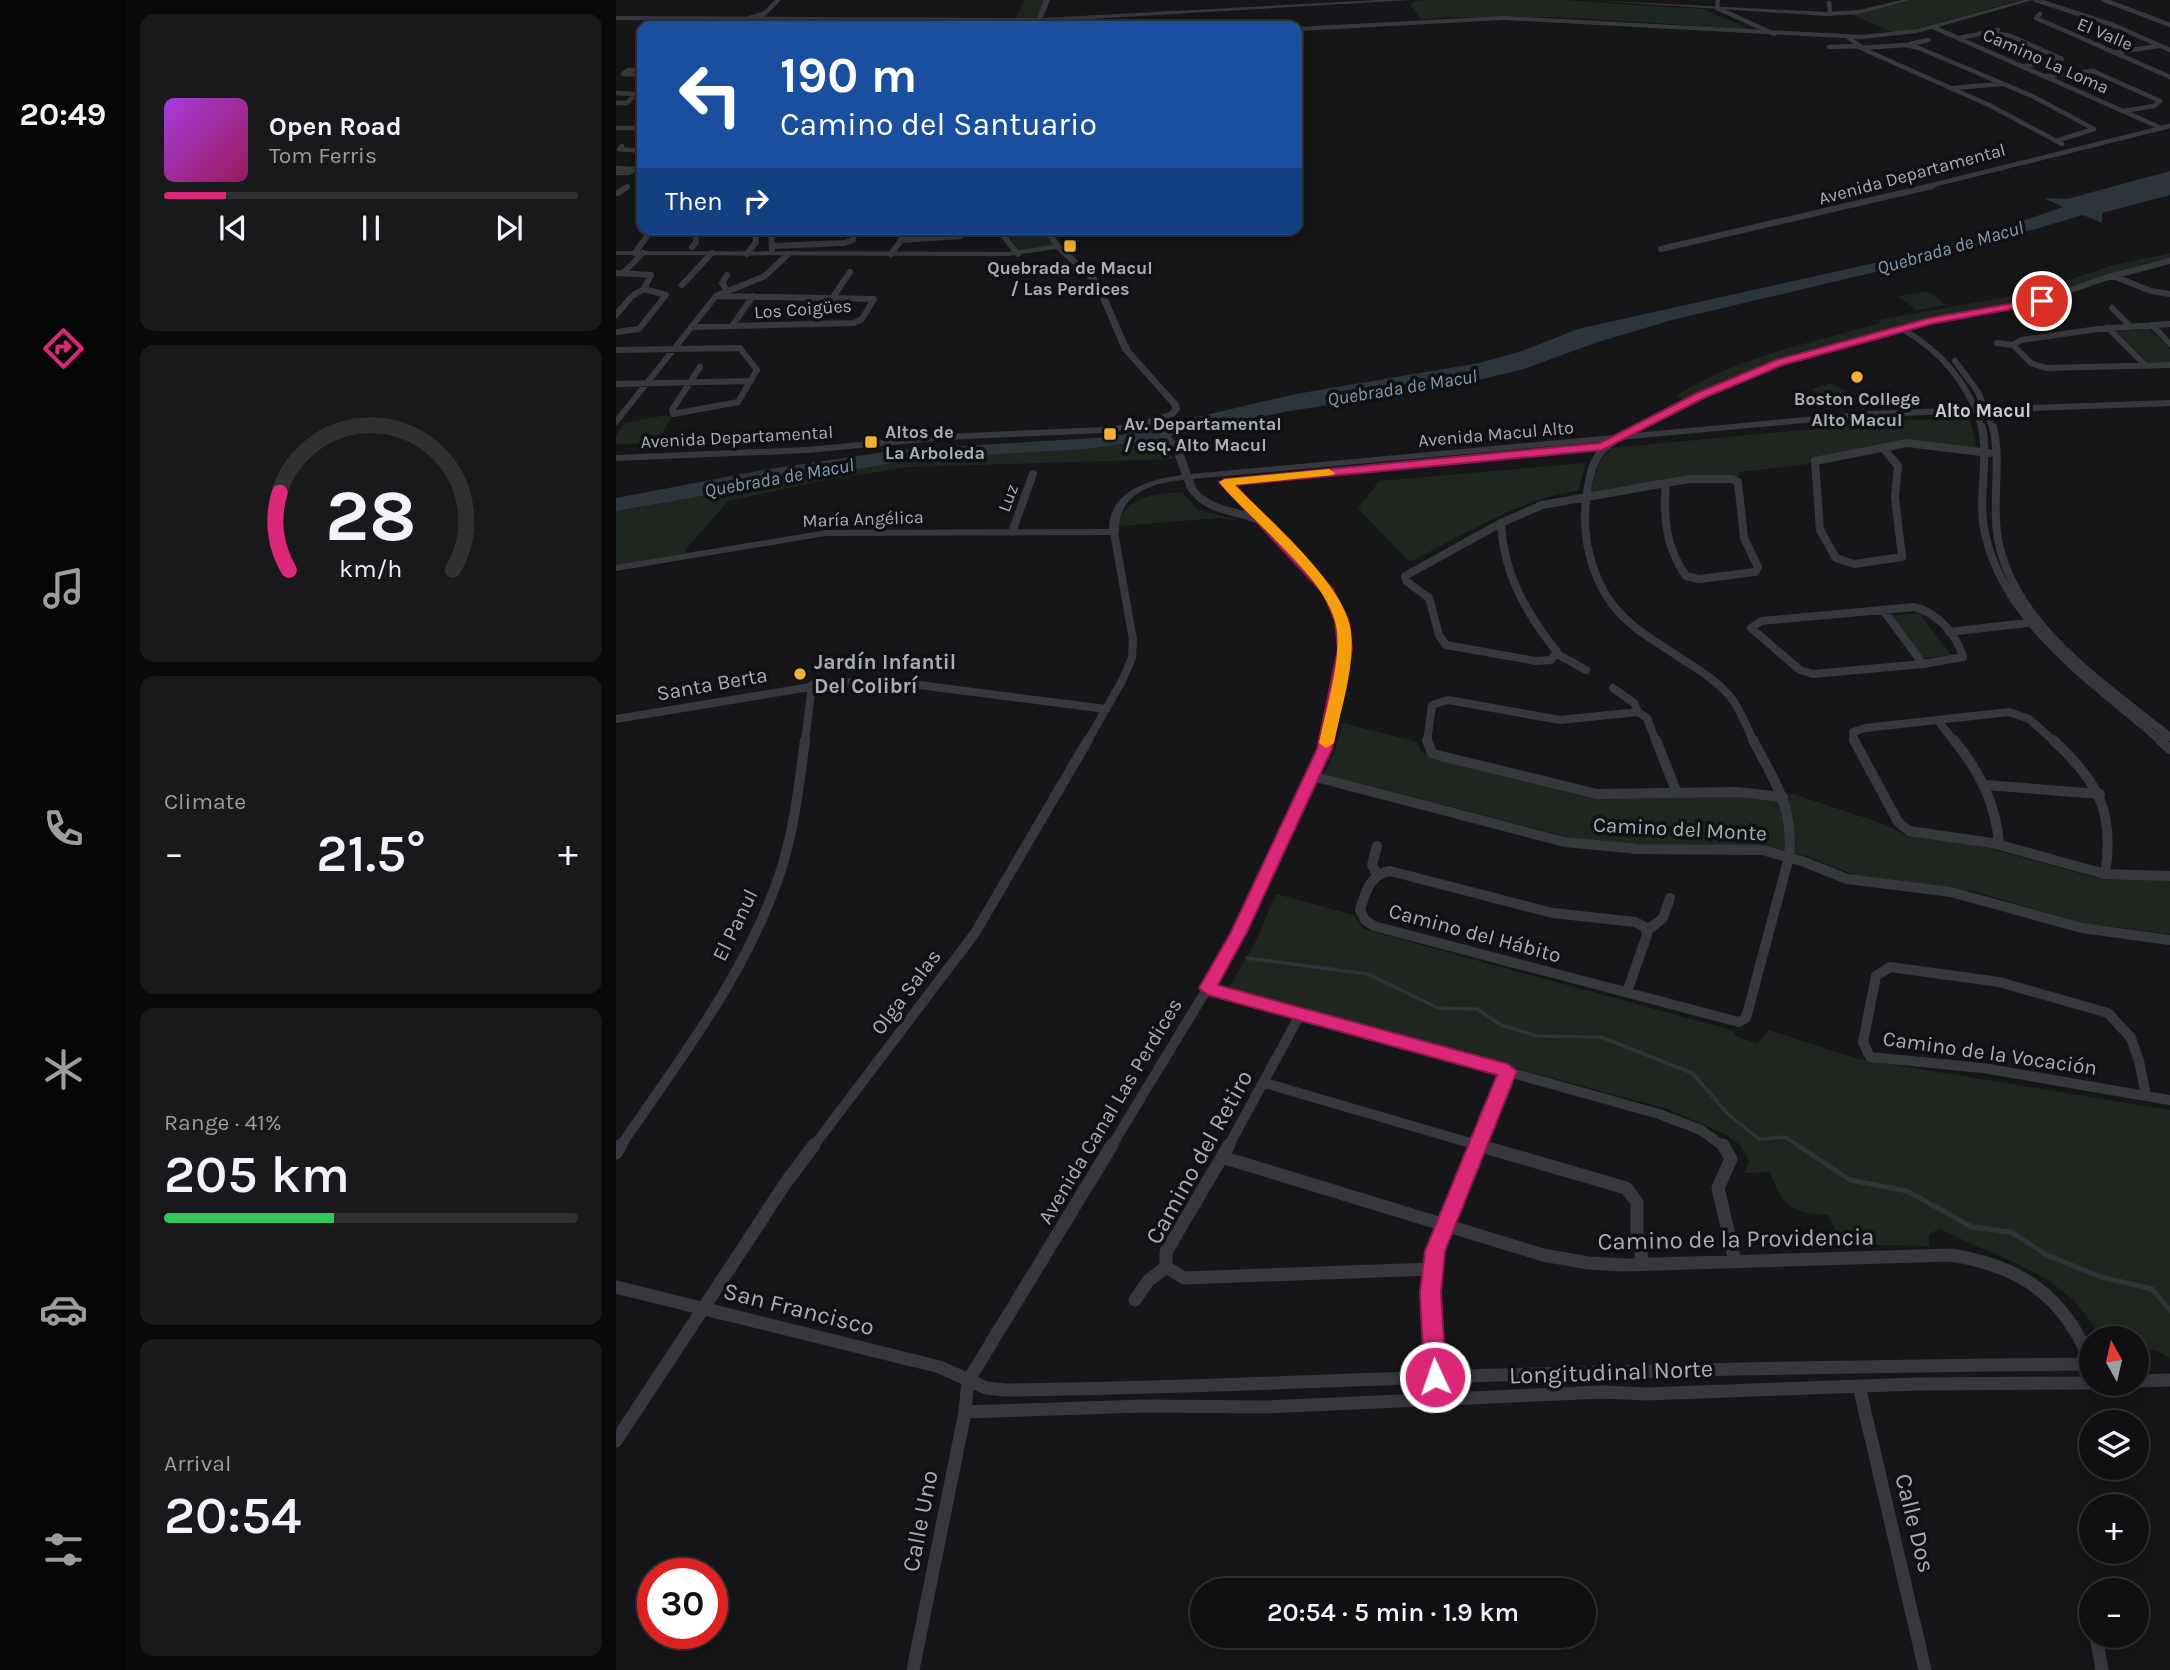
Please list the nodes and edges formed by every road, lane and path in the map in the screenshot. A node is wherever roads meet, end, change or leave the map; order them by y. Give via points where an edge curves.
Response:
1 (778, 0) edge
2 (1047, 0) edge
3 (1406, 0) edge
4 (1591, 0) edge
5 (1712, 0) edge
6 (1718, 0) edge
7 (1872, 0) edge
8 (1907, 0) edge
9 (2030, 0) edge
10 (2036, 0) edge
11 (2104, 0) edge
12 (1639, 1) edge
13 (1829, 3) dead end
14 (1714, 8) junction
15 (1406, 9) dead end
16 (1873, 9) junction
17 (2063, 9) junction
18 (765, 13) junction
19 (1830, 14) junction
20 (1412, 15) dead end
21 (616, 18) edge
22 (712, 19) junction
23 (759, 19) junction
24 (1103, 19) junction
25 (1418, 20) junction
26 (718, 21) edge
27 (728, 21) edge
28 (748, 21) edge
29 (752, 21) edge
30 (998, 21) edge
31 (1041, 21) edge
32 (1066, 21) edge
33 (1128, 21) edge
34 (1434, 22) junction
35 (1408, 23) junction
36 (2170, 25) edge
37 (1935, 26) junction
38 (2005, 28) dead end
39 (1302, 29) edge
40 (1994, 33) junction
41 (1765, 34) junction
42 (1774, 34) junction
43 (1851, 37) junction
44 (1959, 38) junction
45 (1928, 40) dead end
46 (2170, 43) edge
47 (1906, 45) junction
48 (2158, 45) junction
49 (1860, 46) junction
50 (1829, 47) dead end
51 (2170, 50) edge
52 (2117, 52) junction
53 (2024, 66) junction
54 (637, 70) edge
55 (637, 75) edge
56 (2047, 76) junction
57 (2170, 76) edge
58 (2002, 84) junction
59 (1952, 88) junction
60 (616, 93) edge
61 (616, 103) edge
62 (626, 103) junction
63 (637, 103) edge
64 (2123, 111) junction
65 (2170, 125) edge
66 (616, 128) edge
67 (637, 128) edge
68 (2158, 128) junction
69 (2056, 141) junction
70 (619, 146) edge
71 (2072, 148) junction
72 (637, 150) edge
73 (616, 168) edge
74 (637, 168) edge
75 (616, 173) edge
76 (632, 173) junction
77 (627, 187) dead end
78 (617, 196) edge
79 (648, 235) edge
80 (695, 235) edge
81 (755, 235) edge
82 (771, 235) edge
83 (854, 235) dead end
84 (902, 235) edge
85 (1003, 235) edge
86 (1049, 235) edge
87 (960, 236) dead end
88 (901, 240) junction
89 (692, 247) dead end
90 (1058, 247) junction
91 (1661, 249) dead end
92 (771, 250) junction
93 (616, 253) edge
94 (635, 253) junction
95 (712, 254) junction
96 (747, 254) junction
97 (779, 254) junction
98 (788, 254) junction
99 (891, 254) junction
100 (1018, 254) junction
101 (2170, 261) edge
102 (778, 269) junction
103 (616, 272) edge
104 (624, 272) junction
105 (850, 272) dead end
106 (727, 275) dead end
107 (2113, 276) junction
108 (682, 285) dead end
109 (645, 289) junction
110 (726, 289) junction
111 (2170, 294) edge
112 (716, 296) junction
113 (753, 296) junction
114 (832, 297) junction
115 (2112, 308) dead end
116 (825, 309) dead end
117 (616, 315) edge
118 (787, 317) dead end
119 (2170, 324) edge
120 (2151, 325) junction
121 (732, 326) junction
122 (783, 326) junction
123 (691, 327) junction
124 (1905, 327) junction
125 (2131, 327) junction
126 (2108, 328) junction
127 (616, 332) edge
128 (1997, 344) dead end
129 (2170, 344) edge
130 (2013, 345) junction
131 (673, 348) junction
132 (616, 350) edge
133 (2166, 365) edge
134 (2146, 366) junction
135 (700, 367) dead end
136 (2170, 373) edge
137 (751, 381) junction
138 (690, 383) junction
139 (616, 384) edge
140 (644, 384) junction
141 (2170, 403) edge
142 (2170, 411) edge
143 (1982, 412) junction
144 (616, 422) edge
145 (1160, 422) junction
146 (1168, 438) joint
147 (1612, 439) junction
148 (1602, 447) junction
149 (1883, 448) junction
150 (1986, 452) junction
151 (1997, 454) junction
152 (616, 458) edge
153 (1034, 474) dead end
154 (1189, 482) junction
155 (1225, 482) junction
156 (1666, 483) junction
157 (1586, 497) junction
158 (1261, 522) junction
159 (1501, 522) junction
160 (1013, 532) junction
161 (1114, 532) junction
162 (616, 568) edge
163 (1883, 610) junction
164 (2036, 622) junction
165 (1949, 632) junction
166 (1557, 654) junction
167 (1923, 664) junction
168 (1586, 670) dead end
169 (813, 685) junction
170 (1613, 688) dead end
171 (1106, 709) junction
172 (1638, 712) junction
173 (616, 719) edge
174 (1938, 721) junction
175 (2170, 737) edge
176 (2170, 749) edge
177 (1312, 776) junction
178 (1985, 785) junction
179 (1677, 793) junction
180 (2100, 794) junction
181 (1783, 797) junction
182 (1999, 845) junction
183 (1377, 846) dead end
184 (1788, 857) junction
185 (1377, 874) junction
186 (2105, 874) junction
187 (2170, 876) edge
188 (1670, 898) dead end
189 (1647, 931) junction
190 (2170, 940) edge
191 (1208, 988) junction
192 (1626, 992) junction
193 (1301, 1013) junction
194 (1508, 1071) junction
195 (1265, 1083) junction
196 (2146, 1096) junction
197 (2170, 1100) edge
198 (1477, 1146) junction
199 (616, 1153) edge
200 (1222, 1157) junction
201 (1444, 1225) junction
202 (1735, 1261) junction
203 (1643, 1264) junction
204 (1166, 1267) junction
205 (1432, 1269) junction
206 (616, 1287) edge
207 (1135, 1300) dead end
208 (702, 1308) junction
209 (2079, 1334) edge
210 (2079, 1364) edge
211 (1435, 1377) junction
212 (2170, 1380) edge
213 (968, 1381) junction
214 (2149, 1381) edge
215 (2079, 1383) edge
216 (1859, 1387) junction
217 (965, 1412) junction
218 (616, 1441) edge
219 (2098, 1648) edge
220 (913, 1670) edge
221 (1925, 1670) edge
222 (2102, 1670) edge

1 - 18 street
2 - 31 street
3 - 15 street
3 - 24 street
4 - 12 street
5 - 14 street
6 - 14 street
7 - 16 street
8 - 16 street
9 - 37 street
10 - 17 street
11 - 36 street
12 - 14 street
13 - 19 street
14 - 19 street
14 - 41 street
14 - 42 street
16 - 19 street
17 - 48 street
17 - 52 street, El Valle via 2036,18
18 - 23 street
18 - 28 street
20 - 25 street
21 - 22 street
22 - 26 street
22 - 27 street
23 - 29 street
23 - 30 street
24 - 32 street
24 - 33 street
25 - 34 street
25 - 35 street
34 - 35 street
34 - 41 street via 1526,19
35 - 39 street
37 - 43 street
37 - 44 street, Camino La Loma
38 - 40 street
40 - 44 street
40 - 53 street via 2062,59
41 - 42 street
42 - 43 street
43 - 49 street
44 - 53 street, Camino La Loma
45 - 47 street
46 - 48 street
47 - 49 street
47 - 58 street
48 - 51 street
48 - 52 street
49 - 50 street
49 - 59 street
52 - 57 street, El Valle
53 - 56 street, Camino La Loma
54 - 55 street via 623,74
56 - 64 street, Camino La Loma
56 - 64 street via 2090,71 2160,100 2154,106
58 - 59 street
58 - 69 street via 2094,129
59 - 69 street
60 - 62 street via 635,93
61 - 62 street
62 - 63 street
64 - 68 street, Camino La Loma
65 - 68 street, Avenida Departamental
66 - 67 street
68 - 71 street, Avenida Departamental
69 - 71 street
70 - 72 street via 622,151
71 - 91 street, Avenida Departamental via 1840,209
73 - 76 street
74 - 76 street
75 - 76 street
77 - 78 street
79 - 94 street
80 - 89 street
81 - 96 street
82 - 92 street
83 - 92 street via 844,243
84 - 88 street
85 - 100 street
86 - 90 street
87 - 88 street
88 - 99 street
90 - 100 street
90 - 145 street via 1097,283 1126,350 1175,404 1175,412
92 - 96 street
92 - 97 street
93 - 94 street
94 - 95 street
94 - 103 street
94 - 104 street
95 - 96 street
95 - 108 street
97 - 98 street
97 - 102 street
98 - 99 street
98 - 102 street
99 - 100 street
101 - 107 street
102 - 110 street
103 - 104 street
104 - 109 street via 651,275
105 - 114 street
106 - 110 street via 722,283
107 - 111 street
107 - 124 street via 2034,303
109 - 117 street
109 - 127 street via 664,292 666,297 639,328
110 - 112 street
112 - 113 street, Los Coigües
112 - 123 street
113 - 114 street, Los Coigües
113 - 121 street
114 - 116 street
114 - 122 street, Los Coigües via 872,298 874,302 862,320 854,323
115 - 125 street
118 - 122 street
119 - 120 street
120 - 125 street
120 - 129 street
121 - 122 street, Los Coigües
121 - 123 street, Los Coigües
123 - 131 street
124 - 143 street via 1947,362
124 - 147 street via 1769,367
125 - 126 street
126 - 130 street
126 - 134 street
128 - 130 street
130 - 134 street via 2038,371
131 - 132 street
131 - 137 street via 740,348 757,370
131 - 140 street
133 - 134 street
133 - 136 street
135 - 138 street
137 - 138 street
137 - 138 street via 740,400 673,414
138 - 140 street
139 - 140 street
140 - 144 street
141 - 143 street, Avenida Macul Alto
142 - 143 street, Avenida Macul Alto
143 - 147 street, Avenida Macul Alto via 1871,414
143 - 148 street, Avenida Macul Alto
143 - 150 street
143 - 151 street
145 - 146 street, Avenida Canal Las Perdices
145 - 152 street, Avenida Departamental via 817,450
146 - 154 street, Avenida Canal Las Perdices via 1180,453
147 - 148 street
147 - 154 street, Avenida Macul Alto
148 - 155 street, Avenida Macul Alto
148 - 157 street
149 - 149 street via 1813,463 1821,530 1842,563 1902,557 1895,497 1898,466
149 - 150 street via 1922,443
150 - 151 street
150 - 164 street via 1981,505 1986,538 2006,585
151 - 164 street via 1994,514 1999,547
153 - 160 street, Luz
154 - 155 street, Avenida Macul Alto
154 - 158 street, Avenida Canal Las Perdices via 1206,504
154 - 161 street, Avenida Macul Alto via 1124,500 1114,517
155 - 158 street, Avenida Canal Las Perdices
156 - 156 street via 1666,532 1686,576 1699,579 1755,572 1758,567 1741,527 1738,482 1699,478
156 - 157 street
157 - 159 street via 1542,505
157 - 181 street via 1586,546 1611,601 1636,629 1727,692
158 - 177 street, Avenida Canal Las Perdices via 1322,583 1339,611 1344,630 1344,658 1330,731
159 - 166 street via 1508,566 1521,599
159 - 166 street via 1406,573 1406,581 1429,598 1440,640 1449,647 1536,661 1551,660
160 - 161 street, María Angélica
160 - 162 street, María Angélica via 812,534
161 - 171 street, Olga Salas via 1133,649 1126,674
163 - 165 street via 1926,609
163 - 167 street
163 - 167 street via 1762,621 1751,628 1806,673
164 - 165 street
164 - 175 street
164 - 176 street via 2078,673
165 - 167 street via 1963,657
166 - 168 street
169 - 171 street, Santa Berta via 901,683
169 - 173 street, Santa Berta
169 - 199 street, El Panul via 789,839 772,895 738,967
170 - 172 street via 1634,703
171 - 208 street, Olga Salas via 975,933 787,1181
172 - 179 street via 1647,718
172 - 179 street via 1560,720 1441,700 1432,705 1427,743 1430,751 1441,756 1577,791
174 - 178 street
174 - 180 street via 2010,712 2023,715 2068,753
174 - 182 street via 1865,728 1855,730 1852,736 1905,828
177 - 184 street, Camino del Monte via 1565,842 1637,849 1745,849
177 - 191 street, Avenida Canal Las Perdices
178 - 180 street
178 - 182 street via 1997,818
179 - 181 street
180 - 186 street via 2111,834
181 - 184 street via 1791,821
182 - 186 street
183 - 185 street, Camino del Hábito via 1372,865
184 - 190 street, Camino del Monte via 1847,879 1951,892 2094,930
184 - 192 street, Camino del Hábito via 1746,1018 1733,1021
185 - 189 street, Camino del Hábito via 1390,871 1441,882 1553,913 1635,922
185 - 192 street, Camino del Hábito via 1360,910 1369,924
186 - 187 street
188 - 189 street via 1663,918
189 - 192 street
191 - 193 street
191 - 213 street, Avenida Canal Las Perdices
193 - 194 street
193 - 195 street, Camino del Retiro
194 - 198 street
194 - 202 street via 1676,1119 1725,1146 1730,1164 1718,1188
195 - 198 street
195 - 200 street, Camino del Retiro
196 - 196 street, Camino de la Vocación via 2141,1061 2123,1026 2108,1013 1946,972 1895,967 1876,976 1863,1042 1870,1056 1983,1068
196 - 197 street, Camino de la Vocación
198 - 201 street
198 - 203 street via 1631,1191 1637,1202
200 - 201 street, Camino de la Providencia
200 - 204 street, Camino del Retiro via 1166,1252
201 - 203 street, Camino de la Providencia via 1565,1260
201 - 205 street
202 - 203 street, Camino de la Providencia
202 - 209 street, Camino de la Providencia via 1979,1258 2020,1275 2056,1303
204 - 205 street, Camino del Retiro via 1184,1278
204 - 207 street via 1148,1281
205 - 211 street
206 - 208 street, San Francisco
208 - 213 street, San Francisco via 940,1367
208 - 218 street, Olga Salas
210 - 211 street, Longitudinal Norte
211 - 213 street, Longitudinal Norte via 1155,1389 1005,1390
212 - 214 street
213 - 217 street, Calle Uno
215 - 216 street, Longitudinal Norte
216 - 217 street, Longitudinal Norte
216 - 221 street, Calle Dos
217 - 220 street, Calle Uno
219 - 222 street

